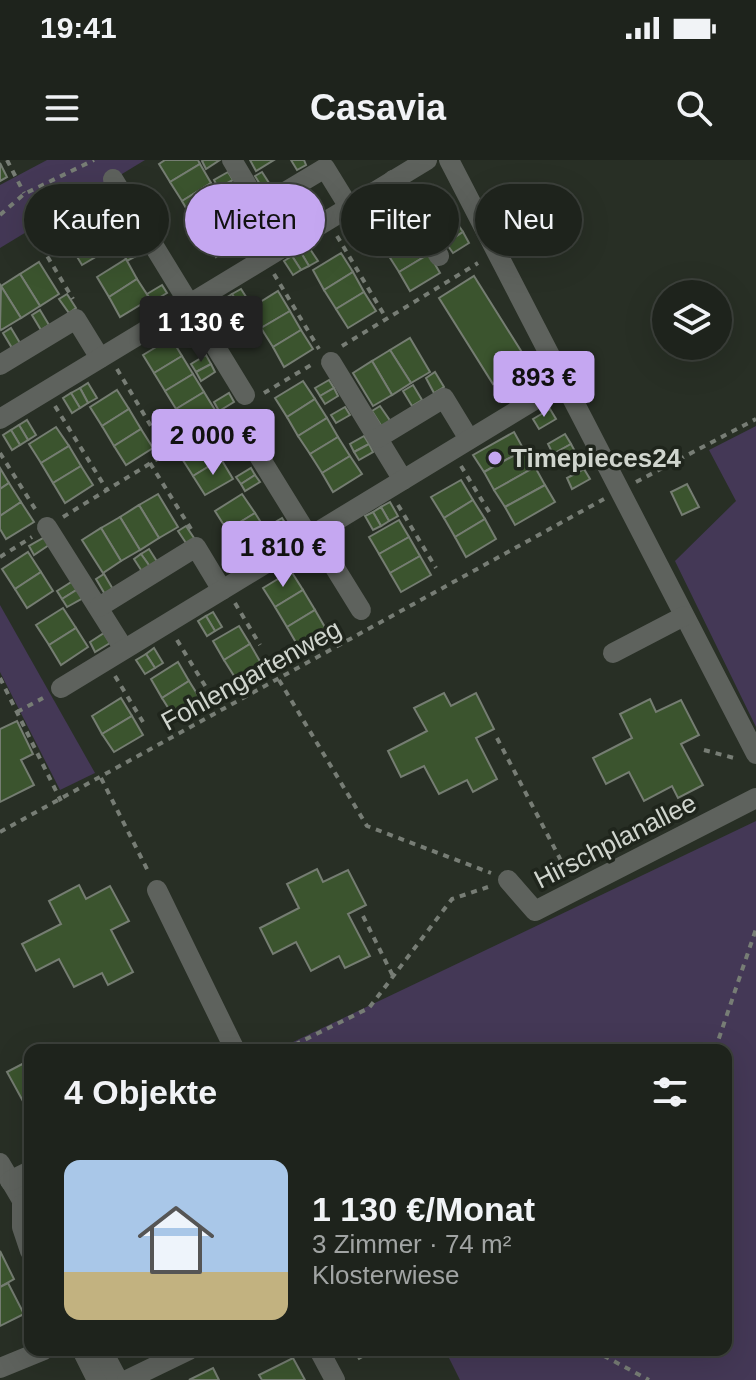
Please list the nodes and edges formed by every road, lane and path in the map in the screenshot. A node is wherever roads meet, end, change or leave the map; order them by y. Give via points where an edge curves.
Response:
1 (7, 160) edge
2 (94, 160) edge
3 (232, 160) edge
4 (427, 160) edge
5 (449, 160) edge
6 (113, 179) dead end
7 (393, 180) junction
8 (45, 184) edge
9 (246, 184) edge
10 (298, 184) edge
11 (386, 184) edge
12 (395, 184) edge
13 (24, 194) joint
14 (341, 194) edge
15 (475, 211) edge
16 (341, 212) edge
17 (0, 215) edge
18 (327, 220) joint
19 (47, 256) edge
20 (269, 256) edge
21 (489, 256) edge
22 (498, 256) edge
23 (264, 259) junction
24 (452, 278) dead end
25 (189, 304) junction
26 (386, 318) dead end
27 (76, 319) junction
28 (104, 356) junction
29 (328, 359) joint
30 (0, 365) edge
31 (564, 382) junction
32 (46, 391) junction
33 (245, 395) dead end
34 (2, 413) edge
35 (236, 419) dead end
36 (756, 419) edge
37 (378, 438) junction
38 (460, 445) junction
39 (0, 453) edge
40 (167, 453) dead end
41 (150, 463) dead end
42 (396, 484) junction
43 (107, 490) dead end
44 (621, 490) junction
45 (491, 515) dead end
46 (47, 527) joint
47 (312, 535) junction
48 (196, 547) junction
49 (436, 568) dead end
50 (224, 588) junction
51 (99, 607) junction
52 (361, 610) dead end
53 (684, 616) junction
54 (166, 623) junction
55 (260, 645) dead end
56 (124, 649) junction
57 (613, 653) dead end
58 (105, 661) junction
59 (0, 678) edge
60 (279, 679) junction
61 (61, 688) joint
62 (207, 689) dead end
63 (17, 712) junction
64 (143, 722) dead end
65 (497, 738) dead end
66 (704, 750) dead end
67 (749, 757) edge
68 (101, 778) junction
69 (756, 798) edge
70 (61, 801) junction
71 (0, 832) edge
72 (508, 880) junction
73 (157, 890) joint
74 (576, 891) junction
75 (363, 916) dead end
76 (756, 929) edge
77 (393, 976) junction
78 (232, 1044) edge
79 (296, 1044) edge
80 (717, 1044) edge
81 (5, 1172) edge
82 (24, 1205) edge
83 (29, 1356) edge
84 (85, 1356) edge
85 (105, 1356) edge
86 (177, 1356) edge
87 (322, 1356) edge
88 (604, 1356) edge
89 (0, 1368) edge
90 (97, 1380) edge
91 (118, 1380) edge
92 (127, 1380) edge
93 (335, 1380) edge
94 (649, 1380) edge

1 - 13 path
2 - 8 path
3 - 9 street
4 - 7 street
5 - 15 street
6 - 25 street
7 - 11 street
7 - 12 street
10 - 14 street via 325,168
13 - 17 path
16 - 18 street
18 - 26 path
19 - 27 path via 81,312
20 - 23 street
21 - 24 path
22 - 31 street
23 - 25 street
23 - 29 path
25 - 28 street
25 - 33 street
27 - 28 street
27 - 30 street
28 - 32 street
28 - 40 path
29 - 37 street
31 - 38 street
31 - 44 street
32 - 34 street
32 - 43 path
35 - 47 street
36 - 44 path, Fohlengartenweg
37 - 38 street via 444,398
37 - 42 street
38 - 42 street
38 - 45 path
39 - 46 path
41 - 48 path via 197,540
42 - 47 street
42 - 49 path
44 - 53 street
44 - 60 path, Fohlengartenweg
46 - 51 street
47 - 50 street
47 - 52 street
48 - 50 street
48 - 51 street
50 - 54 street
50 - 55 path
51 - 56 street
53 - 57 street
53 - 67 street
54 - 56 street
54 - 62 path
56 - 58 street
58 - 61 street
58 - 64 path
59 - 63 path
60 - 68 path, Fohlengartenweg
60 - 72 path via 367,826
61 - 63 path
63 - 70 path
65 - 74 path
66 - 67 path
68 - 70 path, Fohlengartenweg
68 - 73 path
69 - 74 street, Hirschplanallee
70 - 71 path, Fohlengartenweg
72 - 74 street, Hirschplanallee via 535,911
72 - 77 path via 452,899
73 - 78 street
75 - 77 path
76 - 80 path
77 - 79 path via 369,1008
81 - 82 street
83 - 89 street
84 - 90 street
85 - 91 street
86 - 92 street
87 - 93 street
88 - 94 path

